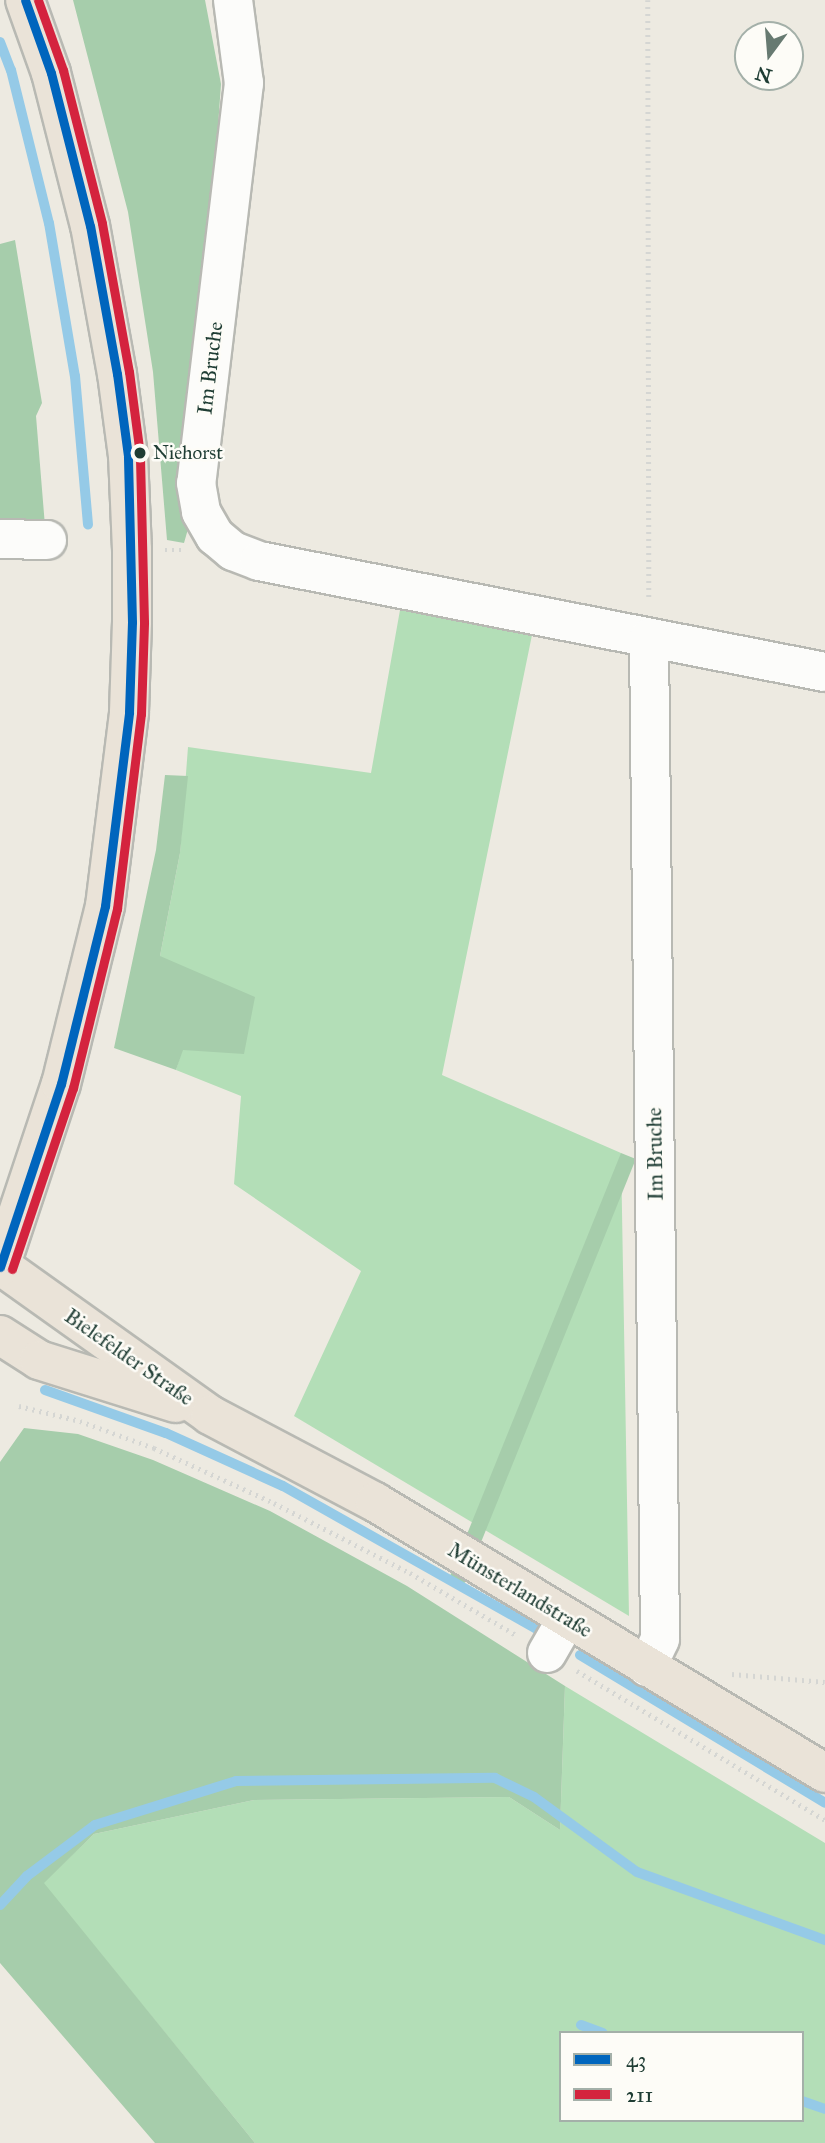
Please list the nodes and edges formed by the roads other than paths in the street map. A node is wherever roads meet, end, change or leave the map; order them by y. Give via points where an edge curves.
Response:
1 (25, 0) edge
2 (233, 0) edge
3 (0, 540) edge
4 (47, 540) dead end
5 (649, 638) junction
6 (825, 672) edge
7 (0, 1266) edge
8 (0, 1335) edge
9 (210, 1415) junction
10 (567, 1619) junction
11 (547, 1653) road end
12 (648, 1667) junction
13 (825, 1773) edge

1 - 7 main road via 51,74 90,226 117,374 128,456 132,550 129,712 105,906 61,1084
2 - 5 street, Im Bruche via 244,83 196,483 201,512 215,536 233,551 259,561
3 - 4 street
5 - 6 street
5 - 12 street, Im Bruche via 660,1639
7 - 9 main road, Bielefelder Straße
8 - 9 main road, Bielefelder Straße via 39,1360
9 - 10 main road, Münsterlandstraße via 375,1502
10 - 11 street
10 - 12 main road, Münsterlandstraße
12 - 13 main road, Münsterlandstraße

